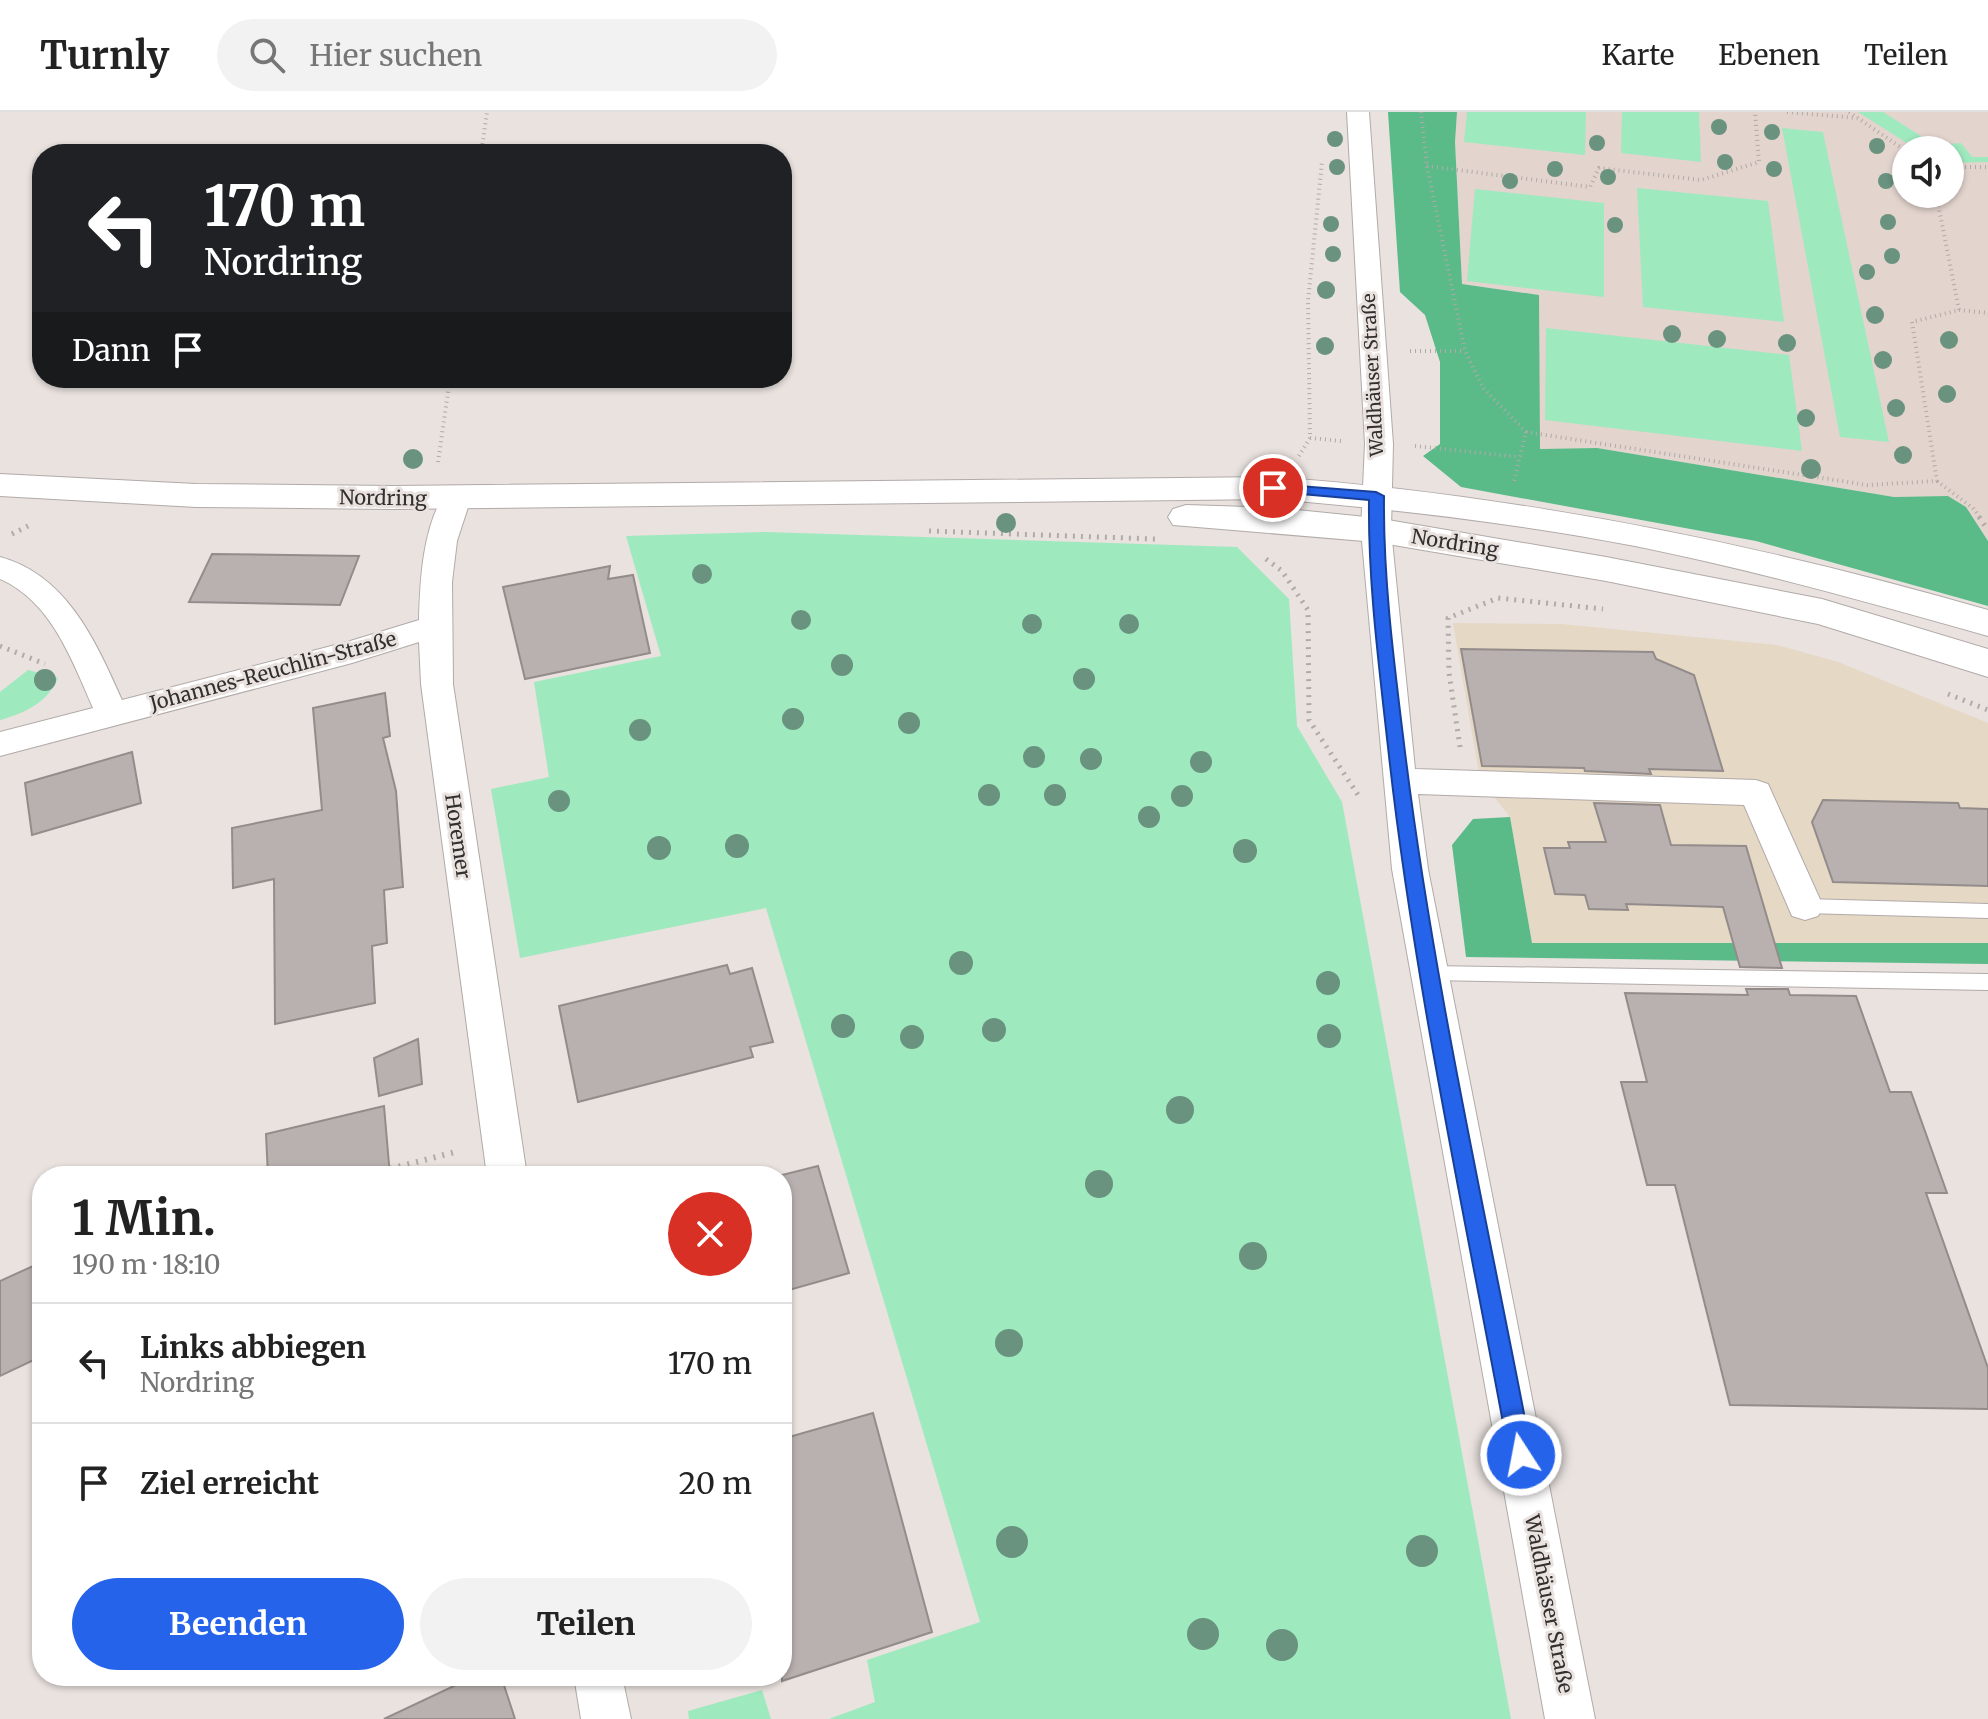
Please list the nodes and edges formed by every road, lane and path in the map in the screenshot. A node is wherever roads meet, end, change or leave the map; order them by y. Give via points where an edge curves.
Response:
1 (487, 112) edge
2 (1358, 112) edge
3 (1421, 112) edge
4 (1755, 112) edge
5 (1787, 112) edge
6 (1849, 112) edge
7 (1857, 118) junction
8 (1892, 142) edge
9 (482, 144) edge
10 (1322, 150) dead end
11 (1427, 166) junction
12 (1964, 167) edge
13 (1988, 167) edge
14 (1939, 208) edge
15 (1959, 310) junction
16 (1988, 313) edge
17 (1372, 351) junction
18 (1465, 351) junction
19 (450, 388) edge
20 (1526, 432) junction
21 (1426, 447) dead end
22 (1519, 457) junction
23 (1937, 481) junction
24 (0, 485) edge
25 (1513, 486) dead end
26 (1273, 488) junction
27 (765, 497) junction
28 (444, 498) junction
29 (1376, 513) junction
30 (34, 523) dead end
31 (1988, 530) edge
32 (0, 539) edge
33 (1262, 557) dead end
34 (0, 567) edge
35 (1498, 598) dead end
36 (1988, 623) edge
37 (434, 626) junction
38 (1988, 663) edge
39 (112, 714) junction
40 (0, 744) edge
41 (1399, 781) junction
42 (1465, 783) junction
43 (1366, 806) dead end
44 (1805, 906) joint
45 (1988, 911) edge
46 (1430, 973) junction
47 (1988, 982) edge
48 (501, 1140) junction
49 (401, 1166) edge
50 (505, 1166) edge
51 (600, 1686) edge
52 (606, 1719) edge
53 (1570, 1719) edge

1 - 9 path
2 - 17 street, Waldhäuser Straße
3 - 11 path
4 - 11 path via 1759,162 1701,180 1599,168 1590,187
5 - 7 path
6 - 7 path
7 - 8 path
10 - 26 path via 1308,301 1310,438 1301,455 1272,464
11 - 18 path
12 - 13 path
14 - 15 path
15 - 16 path
15 - 23 path via 1912,322
17 - 18 path
17 - 29 street, Waldhäuser Straße via 1379,444
18 - 20 path via 1483,388
19 - 28 path
20 - 22 path
20 - 23 path via 1867,485
21 - 22 path
22 - 25 path
23 - 31 path via 1973,508
24 - 28 street, Nordring
26 - 27 street, Nordring
26 - 29 street, Nordring
27 - 28 street, Nordring
27 - 29 street, Nordring via 1277,520
28 - 37 street, Horemer
29 - 36 street, Nordring via 1605,530 1891,593
29 - 38 street, Nordring via 1606,569 1822,612
29 - 41 street, Waldhäuser Straße
30 - 32 path
33 - 43 path via 1282,571 1308,610 1309,720
34 - 39 street via 43,591 91,667
35 - 42 path via 1448,618 1449,673
37 - 39 street, Johannes-Reuchlin-Straße
37 - 48 street, Horemer via 437,684
39 - 40 street, Johannes-Reuchlin-Straße
41 - 42 street
41 - 46 street, Waldhäuser Straße
42 - 44 street via 1756,793
44 - 45 lane
46 - 47 lane
46 - 53 street, Waldhäuser Straße
48 - 49 path
48 - 50 street, Horemer
51 - 52 street

